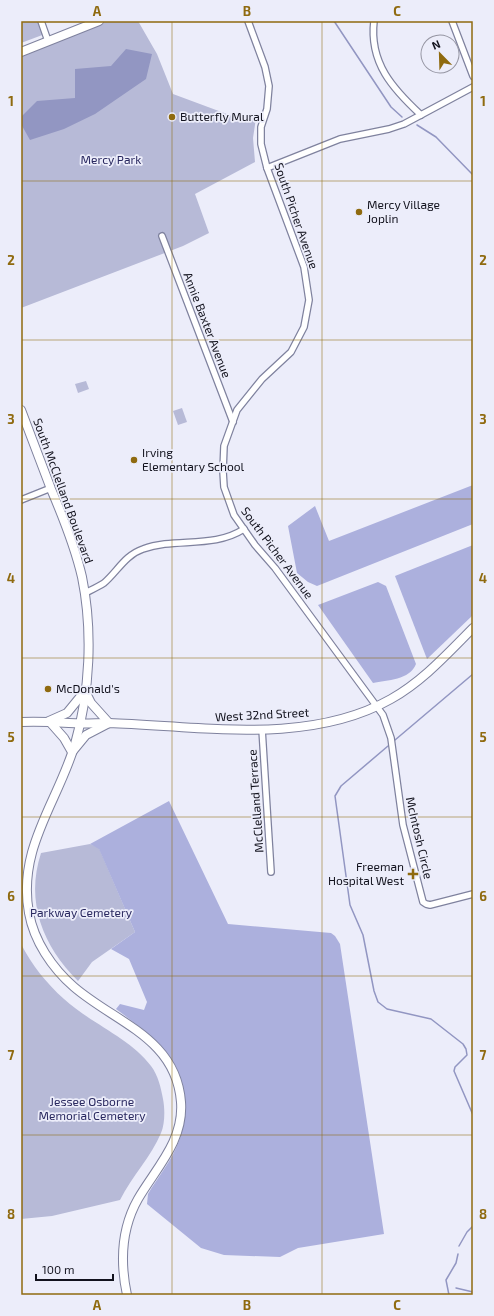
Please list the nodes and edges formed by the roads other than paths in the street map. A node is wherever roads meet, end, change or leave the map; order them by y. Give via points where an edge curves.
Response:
1 (41, 21) edge
2 (99, 21) edge
3 (248, 21) edge
4 (374, 21) edge
5 (452, 21) edge
6 (84, 24) edge
7 (48, 41) junction
8 (21, 52) edge
9 (473, 76) edge
10 (473, 87) edge
11 (421, 115) junction
12 (267, 168) junction
13 (162, 236) dead end
14 (21, 410) edge
15 (23, 421) edge
16 (233, 422) junction
17 (51, 488) junction
18 (21, 500) edge
19 (244, 529) junction
20 (85, 593) junction
21 (473, 628) edge
22 (85, 691) junction
23 (378, 706) junction
24 (50, 721) junction
25 (21, 722) edge
26 (79, 723) junction
27 (109, 723) junction
28 (262, 729) junction
29 (72, 752) junction
30 (271, 872) dead end
31 (473, 894) edge
32 (126, 1295) edge

1 - 7 street
2 - 6 main road
3 - 12 street, South Picher Avenue via 265,67 269,86 267,109 261,127 261,144
4 - 11 street via 375,48 382,69 395,89
5 - 9 street
6 - 7 main road
7 - 8 main road
10 - 11 street
11 - 12 street via 389,129 340,139
12 - 16 street, South Picher Avenue via 304,267 310,300 304,326 291,352 262,379 237,410
13 - 16 street, Annie Baxter Avenue
14 - 15 main road, South McClelland Boulevard
15 - 17 main road, South McClelland Boulevard
16 - 19 street, South Picher Avenue via 224,446 224,487 230,506
17 - 18 street
17 - 20 main road, South McClelland Boulevard via 75,553
19 - 20 street via 220,540 141,549 127,558 104,582
19 - 23 street, South Picher Avenue
20 - 22 main road, South McClelland Boulevard via 89,641
21 - 23 main road, West 32nd Street via 419,680
22 - 24 main road via 67,713
22 - 26 main road, South McClelland Boulevard
22 - 27 main road via 91,703
23 - 28 main road, West 32nd Street via 326,723
23 - 31 street, McIntosh Circle via 389,729 403,825 423,902 430,905
24 - 25 main road, West 32nd Street
24 - 26 main road, West 32nd Street
24 - 29 main road
26 - 27 main road, West 32nd Street
26 - 29 main road, South McClelland Boulevard
27 - 28 main road, West 32nd Street via 192,729
27 - 29 main road via 86,735
28 - 30 street, McClelland Terrace
29 - 32 main road via 37,836 29,862 26,877 34,933 51,963 74,987 158,1048 175,1074 181,1105 176,1138 138,1200 125,1229 123,1260

